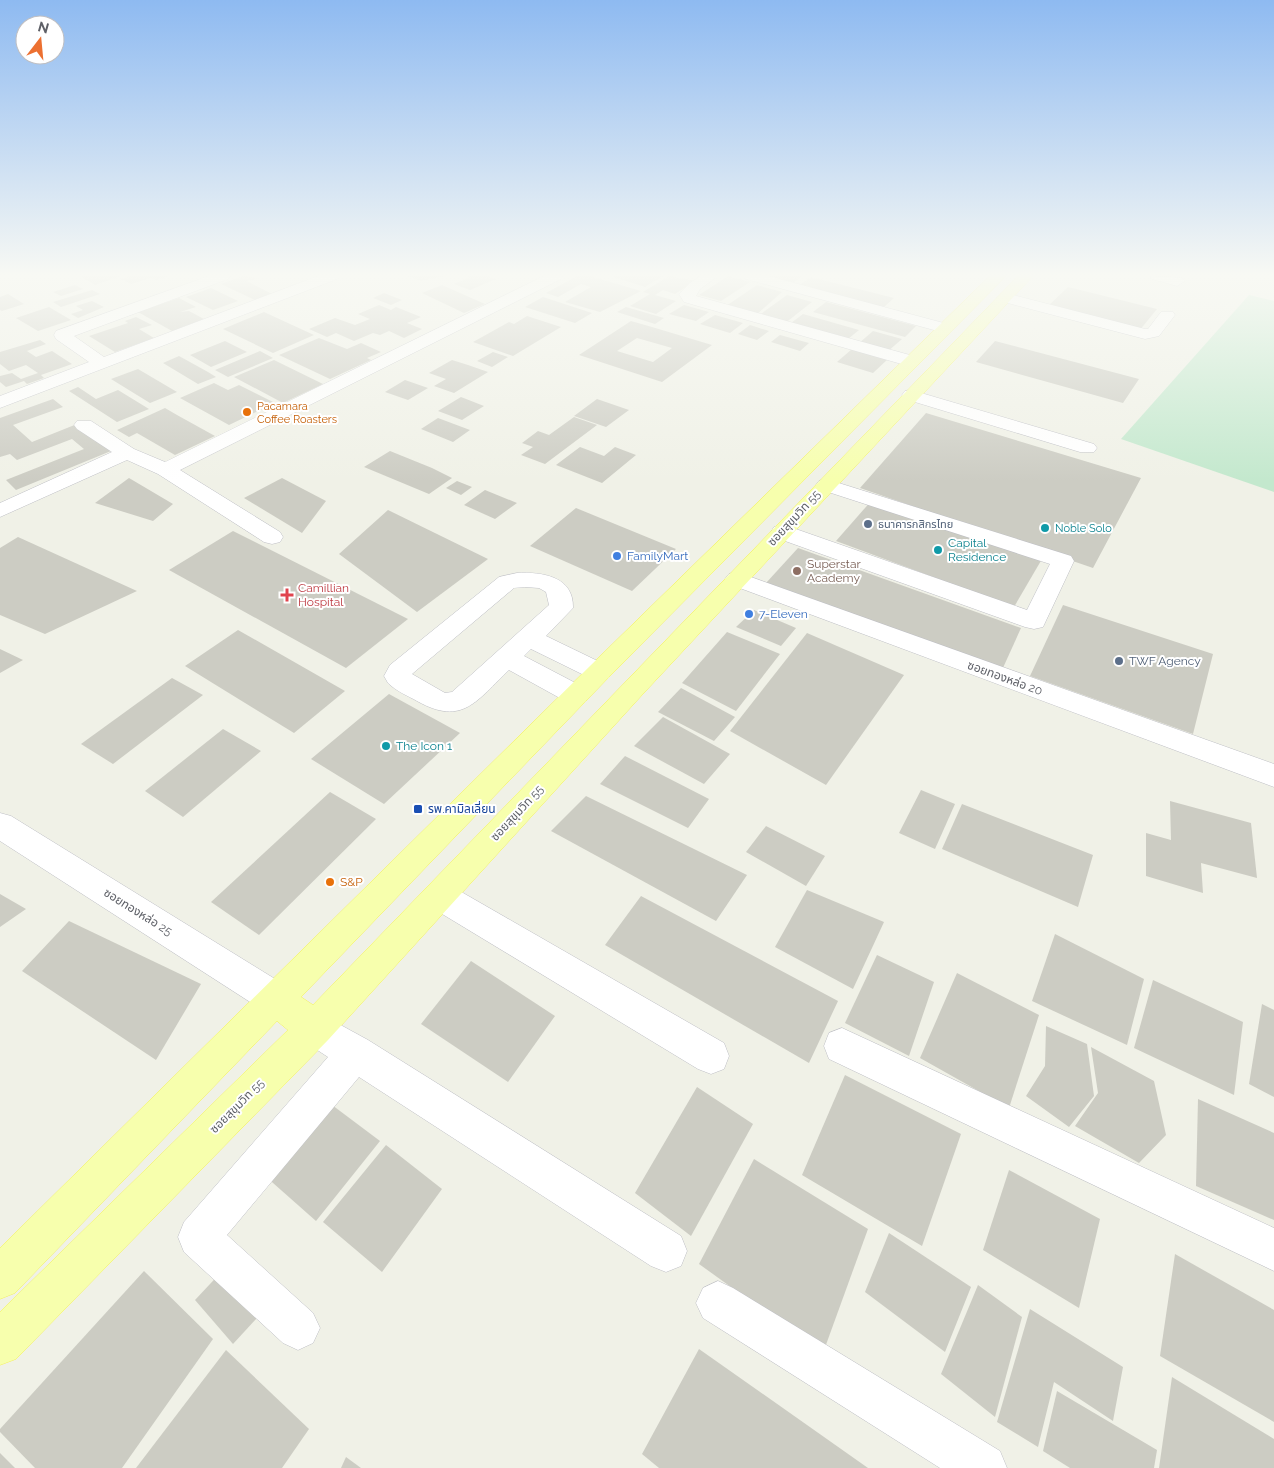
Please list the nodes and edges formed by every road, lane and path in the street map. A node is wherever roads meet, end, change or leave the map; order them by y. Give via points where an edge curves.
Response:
1 (76, 345) edge
2 (152, 345) edge
3 (418, 345) edge
4 (851, 345) edge
5 (928, 345) edge
6 (954, 345) edge
7 (911, 361) junction
8 (102, 363) junction
9 (911, 395) junction
10 (0, 402) edge
11 (84, 425) dead end
12 (1087, 448) dead end
13 (127, 453) junction
14 (165, 470) junction
15 (826, 484) junction
16 (4, 503) edge
17 (782, 532) junction
18 (272, 537) dead end
19 (736, 579) junction
20 (528, 638) junction
21 (507, 658) junction
22 (588, 683) junction
23 (633, 688) junction
24 (610, 713) junction
25 (1274, 776) edge
26 (0, 825) edge
27 (440, 896) junction
28 (276, 999) junction
29 (315, 1028) junction
30 (842, 1046) dead end
31 (355, 1054) junction
32 (711, 1056) dead end
33 (666, 1250) dead end
34 (1274, 1250) edge
35 (0, 1278) edge
36 (718, 1303) dead end
37 (298, 1328) dead end
38 (0, 1343) edge
39 (983, 1468) edge

1 - 8 street
2 - 8 street
3 - 14 street
4 - 7 street
5 - 7 main road, ซอยสุขุมวิท 55
6 - 9 main road, ซอยสุขุมวิท 55
7 - 22 main road, ซอยสุขุมวิท 55
8 - 10 street
9 - 12 street
9 - 15 main road, ซอยสุขุมวิท 55
11 - 13 street
13 - 14 street
13 - 16 street
14 - 18 street
15 - 17 main road, ซอยสุขุมวิท 55
15 - 17 street via 1063,561 1034,620
17 - 19 main road, ซอยสุขุมวิท 55
19 - 23 main road, ซอยสุขุมวิท 55
19 - 25 street, ซอยทองหล่อ 20
20 - 21 street
20 - 21 street via 561,608 560,594 549,582 528,579 507,582 399,671 397,676 442,703 451,703 459,701
20 - 22 street
21 - 22 street
22 - 23 main road
22 - 24 main road
22 - 28 main road, ซอยสุขุมวิท 55
23 - 24 main road, ซอยสุขุมวิท 55
24 - 27 main road, ซอยสุขุมวิท 55
26 - 28 street, ซอยทองหล่อ 25
27 - 29 main road, ซอยสุขุมวิท 55
27 - 32 street
28 - 29 main road
28 - 35 main road, ซอยสุขุมวิท 55
29 - 31 street
29 - 38 main road, ซอยสุขุมวิท 55
30 - 34 street
31 - 33 street
31 - 37 street via 199,1238
36 - 39 street

